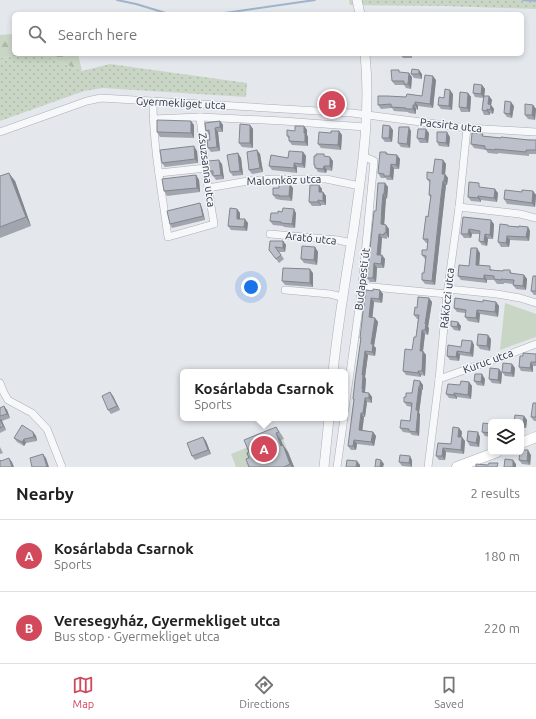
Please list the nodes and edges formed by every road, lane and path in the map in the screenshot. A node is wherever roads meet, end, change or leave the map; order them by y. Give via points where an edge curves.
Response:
1 (357, 0) edge
2 (360, 12) edge
3 (365, 56) edge
4 (153, 101) junction
5 (366, 115) junction
6 (200, 117) junction
7 (153, 119) junction
8 (365, 127) junction
9 (466, 128) junction
10 (0, 132) edge
11 (536, 132) edge
12 (363, 156) junction
13 (206, 168) junction
14 (159, 172) junction
15 (360, 186) junction
16 (208, 188) junction
17 (459, 207) junction
18 (536, 218) edge
19 (270, 234) dead end
20 (351, 243) junction
21 (362, 286) junction
22 (285, 290) dead end
23 (448, 292) junction
24 (342, 297) junction
25 (536, 303) edge
26 (536, 344) edge
27 (333, 369) edge
28 (439, 378) junction
29 (0, 383) edge
30 (348, 387) edge
31 (2, 394) edge
32 (329, 421) edge
33 (344, 421) edge
34 (536, 437) edge
35 (524, 442) edge
36 (489, 455) edge
37 (62, 467) edge
38 (324, 467) edge
39 (337, 467) edge
40 (428, 467) edge
41 (457, 467) edge

1 - 2 street
3 - 5 street, Budapesti út
4 - 5 street, Gyermekliget utca
4 - 7 street
4 - 10 street, Gyermekliget utca via 101,98
5 - 8 street, Budapesti út
5 - 9 street, Pacsirta utca
6 - 7 street, Gyermekliget utca
6 - 8 street, Gyermekliget utca
6 - 13 street, Zsuzsanna utca
7 - 14 street
8 - 12 street, Budapesti út
9 - 11 street, Pacsirta utca
9 - 17 street, Rákóczi utca
12 - 15 street, Budapesti út
12 - 21 street, Budapesti út via 374,161
13 - 14 street
13 - 16 street, Zsuzsanna utca
14 - 16 street, Zsuzsanna utca via 168,237 214,224
15 - 16 street, Malomköz utca via 326,179 273,179 248,180
15 - 20 street, Budapesti út
17 - 18 street
17 - 23 street, Rákóczi utca
19 - 20 street, Arató utca
20 - 24 street, Budapesti út
21 - 23 street
21 - 30 street, Budapesti út
22 - 24 street
23 - 25 street via 497,294
23 - 28 street, Rákóczi utca
24 - 27 street, Budapesti út
26 - 28 street, Kuruc utca
28 - 40 street, Rákóczi utca
29 - 31 street
31 - 37 street via 32,413 47,429
32 - 38 street
33 - 39 street
34 - 35 main road
36 - 41 main road

